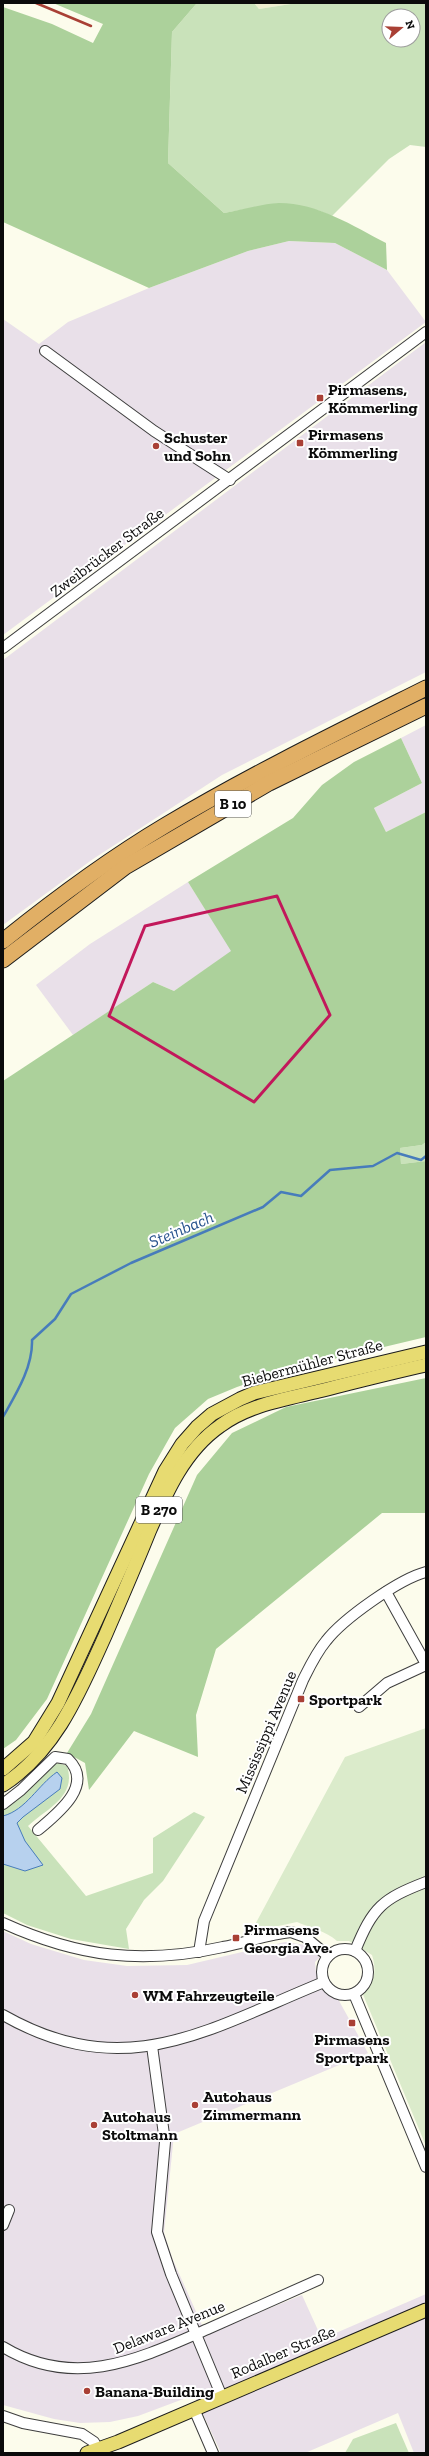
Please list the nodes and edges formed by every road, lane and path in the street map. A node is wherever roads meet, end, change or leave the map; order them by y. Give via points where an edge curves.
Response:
1 (426, 332) edge
2 (45, 351) dead end
3 (230, 480) junction
4 (3, 648) edge
5 (426, 688) edge
6 (426, 706) edge
7 (3, 941) edge
8 (3, 960) edge
9 (426, 1352) edge
10 (426, 1365) edge
11 (426, 1572) edge
12 (386, 1592) junction
13 (426, 1664) edge
14 (359, 1707) dead end
15 (3, 1769) edge
16 (3, 1785) edge
17 (3, 1804) edge
18 (38, 1830) dead end
19 (426, 1882) edge
20 (3, 1923) edge
21 (355, 1951) junction
22 (199, 1952) junction
23 (328, 1956) junction
24 (324, 1982) junction
25 (354, 1994) junction
26 (3, 2015) edge
27 (152, 2046) junction
28 (426, 2167) edge
29 (9, 2210) dead end
30 (3, 2225) edge
31 (318, 2280) dead end
32 (426, 2310) edge
33 (196, 2334) junction
34 (3, 2347) edge
35 (222, 2397) junction
36 (194, 2409) junction
37 (3, 2416) edge
38 (95, 2452) edge
39 (213, 2453) edge

1 - 3 street, Zweibrücker Straße
2 - 3 street via 154,431
3 - 4 street, Zweibrücker Straße
5 - 7 highway, B 10 via 261,771 165,825 64,894
6 - 8 highway, B 10 via 269,783 132,863 51,921
9 - 15 main road, Biebermühler Straße / B 270 via 254,1393 212,1414 188,1435 165,1471 69,1681 46,1724 34,1742
10 - 16 main road, B 270 via 258,1407 220,1426 202,1441 182,1466 166,1496 87,1677 64,1719 33,1760
11 - 12 street, Mississippi Avenue
12 - 13 street
12 - 22 street, Mississippi Avenue via 327,1639 311,1662 204,1921
13 - 14 street via 387,1683
17 - 18 street via 22,1790 55,1757 68,1759 76,1770 75,1791 60,1811
19 - 21 street via 396,1895 381,1905 365,1928
20 - 22 street via 40,1939 100,1955 140,1958
21 - 23 street via 338,1950
21 - 25 street via 364,1959 368,1970 363,1986
22 - 23 street via 291,1932 305,1937
23 - 24 street via 322,1971
24 - 25 street via 339,1995
24 - 27 street via 193,2035
25 - 28 street
26 - 27 street via 40,2034 76,2045 97,2049
27 - 33 street via 165,2142 157,2232
29 - 30 street
31 - 33 street, Delaware Avenue
32 - 35 main road, Rodalber Straße
33 - 34 street, Delaware Avenue via 136,2359 92,2368 42,2364
33 - 35 street
35 - 36 main road, Rodalber Straße
36 - 38 main road, Rodalber Straße
36 - 39 street
37 - 38 street via 23,2423 82,2434 89,2437

